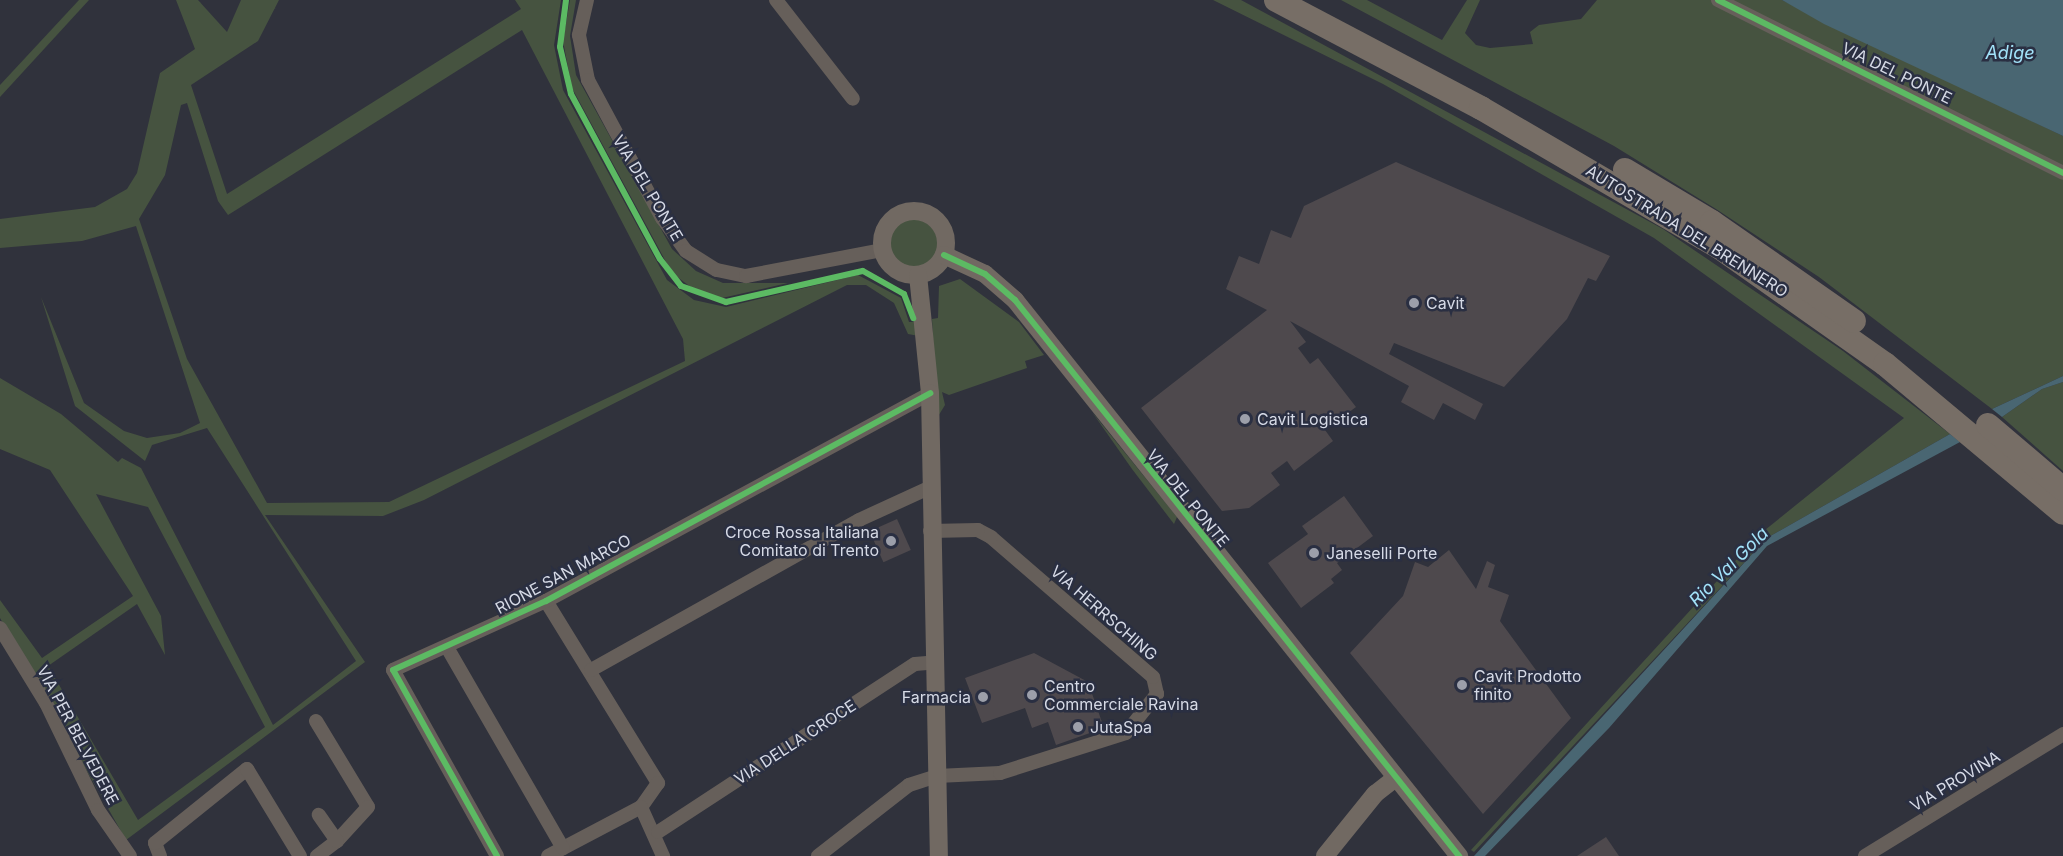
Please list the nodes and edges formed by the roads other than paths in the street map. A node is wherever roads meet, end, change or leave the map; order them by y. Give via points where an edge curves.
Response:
1 (586, 0) edge
2 (776, 0) edge
3 (1276, 0) edge
4 (1312, 0) edge
5 (1718, 0) edge
6 (853, 99) dead end
7 (2063, 173) edge
8 (882, 250) junction
9 (944, 255) junction
10 (918, 275) junction
11 (930, 393) junction
12 (1956, 410) junction
13 (1987, 434) junction
14 (929, 488) junction
15 (2063, 489) edge
16 (2063, 513) edge
17 (930, 531) junction
18 (546, 601) junction
19 (0, 628) edge
20 (448, 649) junction
21 (936, 662) junction
22 (591, 670) junction
23 (316, 721) dead end
24 (2063, 734) edge
25 (937, 776) junction
26 (1394, 779) junction
27 (640, 807) junction
28 (319, 815) dead end
29 (658, 832) dead end
30 (337, 841) junction
31 (563, 848) junction
32 (130, 856) edge
33 (160, 856) edge
34 (300, 856) edge
35 (317, 856) edge
36 (497, 856) edge
37 (548, 856) edge
38 (663, 856) edge
39 (818, 856) edge
40 (939, 856) edge
41 (1325, 856) edge
42 (1459, 856) edge
43 (1865, 856) edge

1 - 8 street, VIA DEL PONTE via 579,35 588,80 662,218 686,251 717,270 746,276
2 - 6 street
3 - 12 highway, AUTOSTRADA DEL BRENNERO via 1482,108 1719,247
4 - 12 highway, AUTOSTRADA DEL BRENNERO via 1712,222
5 - 7 street, VIA DEL PONTE
8 - 9 street via 892,219 920,212 942,227
8 - 10 street via 897,271
9 - 10 street
9 - 26 street, VIA DEL PONTE via 985,274 1015,300
10 - 11 street
11 - 14 street
11 - 18 street, RIONE SAN MARCO
12 - 13 highway, AUTOSTRADA DEL BRENNERO
13 - 15 highway, AUTOSTRADA DEL BRENNERO
13 - 16 highway, AUTOSTRADA DEL BRENNERO
14 - 17 street
14 - 22 street via 859,520
17 - 21 street
17 - 25 street, VIA HERRSCHING via 978,530 991,537 1153,677 1158,688 1126,733 1000,774
18 - 20 street, RIONE SAN MARCO
18 - 22 street, RIONE SAN MARCO
19 - 32 street, VIA PER BELVEDERE via 50,711 98,810
20 - 31 street
20 - 36 street, RIONE SAN MARCO via 399,667 393,675
21 - 25 street
21 - 29 street, VIA DELLA CROCE via 915,664
22 - 27 street, RIONE SAN MARCO via 658,783
23 - 30 street via 368,807
24 - 43 street, VIA PROVINA
25 - 39 street via 909,785
25 - 40 street
26 - 41 street via 1375,794
26 - 42 street, VIA DEL PONTE
27 - 31 street, RIONE SAN MARCO
27 - 38 street
28 - 30 street
30 - 35 street
31 - 37 street, RIONE SAN MARCO
33 - 34 street via 155,843 247,769

